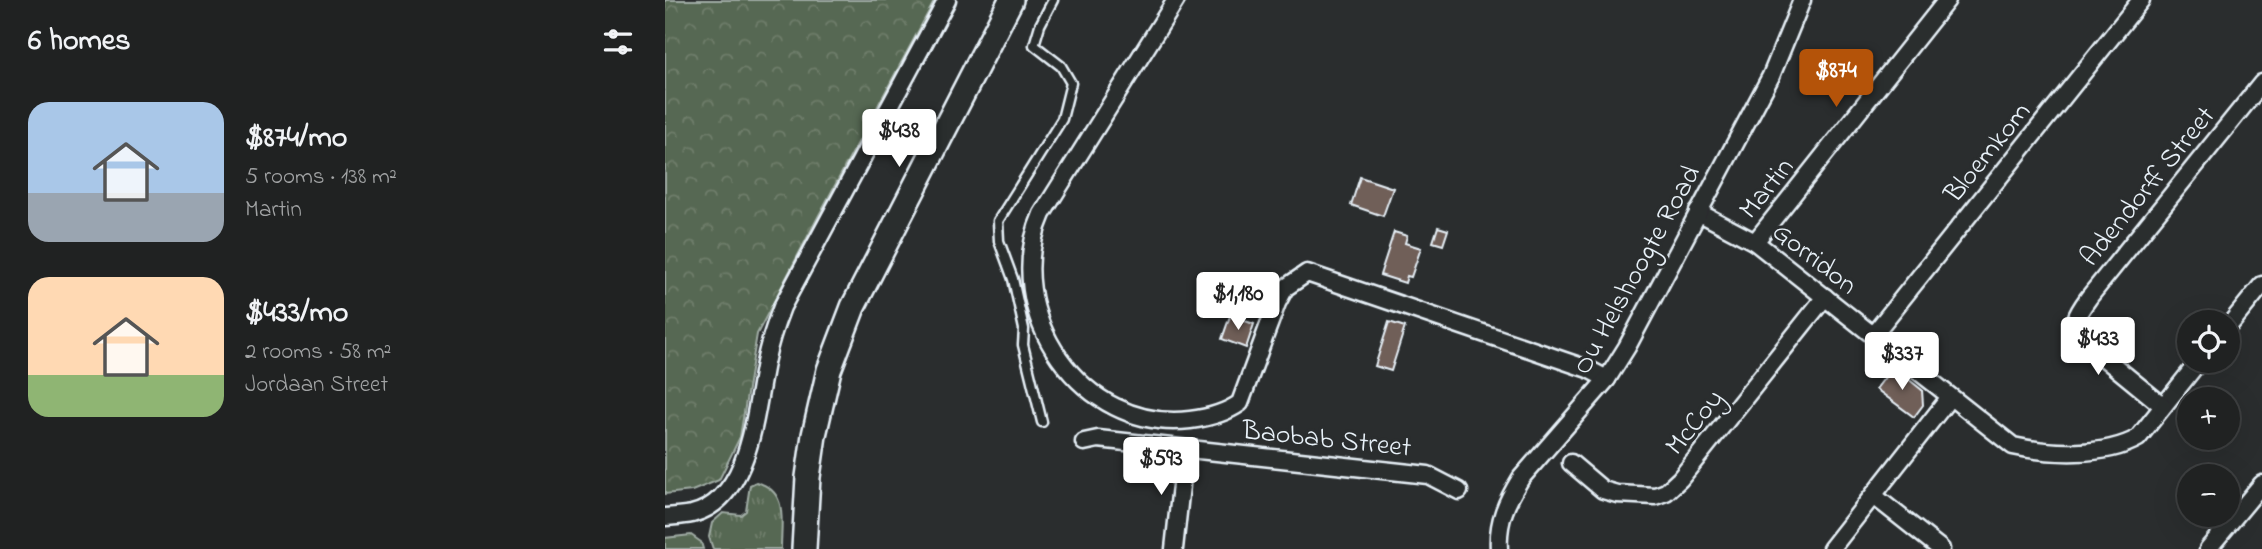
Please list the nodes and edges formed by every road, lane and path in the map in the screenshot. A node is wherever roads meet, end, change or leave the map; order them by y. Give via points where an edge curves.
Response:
1 (947, 0) edge
2 (1011, 0) edge
3 (1053, 0) edge
4 (1176, 0) edge
5 (1802, 0) edge
6 (1947, 0) edge
7 (2141, 0) edge
8 (2262, 83) edge
9 (1698, 212) junction
10 (1755, 242) junction
11 (2262, 285) edge
12 (1825, 297) junction
13 (2240, 312) edge
14 (1873, 335) junction
15 (2190, 373) edge
16 (1607, 379) junction
17 (1950, 397) junction
18 (2163, 406) junction
19 (1042, 422) dead end
20 (1084, 442) dead end
21 (1185, 449) junction
22 (1570, 463) dead end
23 (2262, 484) edge
24 (1459, 491) dead end
25 (1874, 496) junction
26 (665, 517) edge
27 (804, 549) edge
28 (1174, 549) edge
29 (1499, 549) edge
30 (1831, 549) edge
31 (1941, 549) edge
32 (2208, 549) edge

1 - 26 street via 782,306 739,473 710,506 693,514
2 - 27 main road via 885,242 829,370 808,477
3 - 19 lane via 1034,45 1061,66 1071,83 1062,118 998,221
4 - 16 street via 1033,234 1031,292 1048,342 1065,369 1118,409 1148,419 1187,420 1232,409 1240,403 1285,288 1307,273
5 - 9 street, Ou Helshoogte Road via 1771,76
6 - 10 street, Martin
7 - 14 street, Bloemkom
8 - 18 street, Adendorff Street via 2090,296 2074,323 2081,340
9 - 10 street, Gorridon
9 - 16 street, Ou Helshoogte Road
10 - 12 street, Gorridon
11 - 13 street
12 - 14 street, Gorridon
12 - 22 street, McCoy via 1666,492 1637,496 1603,490
14 - 17 street, Gorridon
15 - 18 street, Gorridon
16 - 29 street, Ou Helshoogte Road via 1510,495 1500,518
17 - 18 street, Gorridon via 2013,446 2036,452 2125,446 2138,438
17 - 25 street
20 - 21 street, Baobab Street via 1098,439
21 - 24 street, Baobab Street via 1428,475
21 - 28 street
23 - 32 street
25 - 30 street
25 - 31 street

